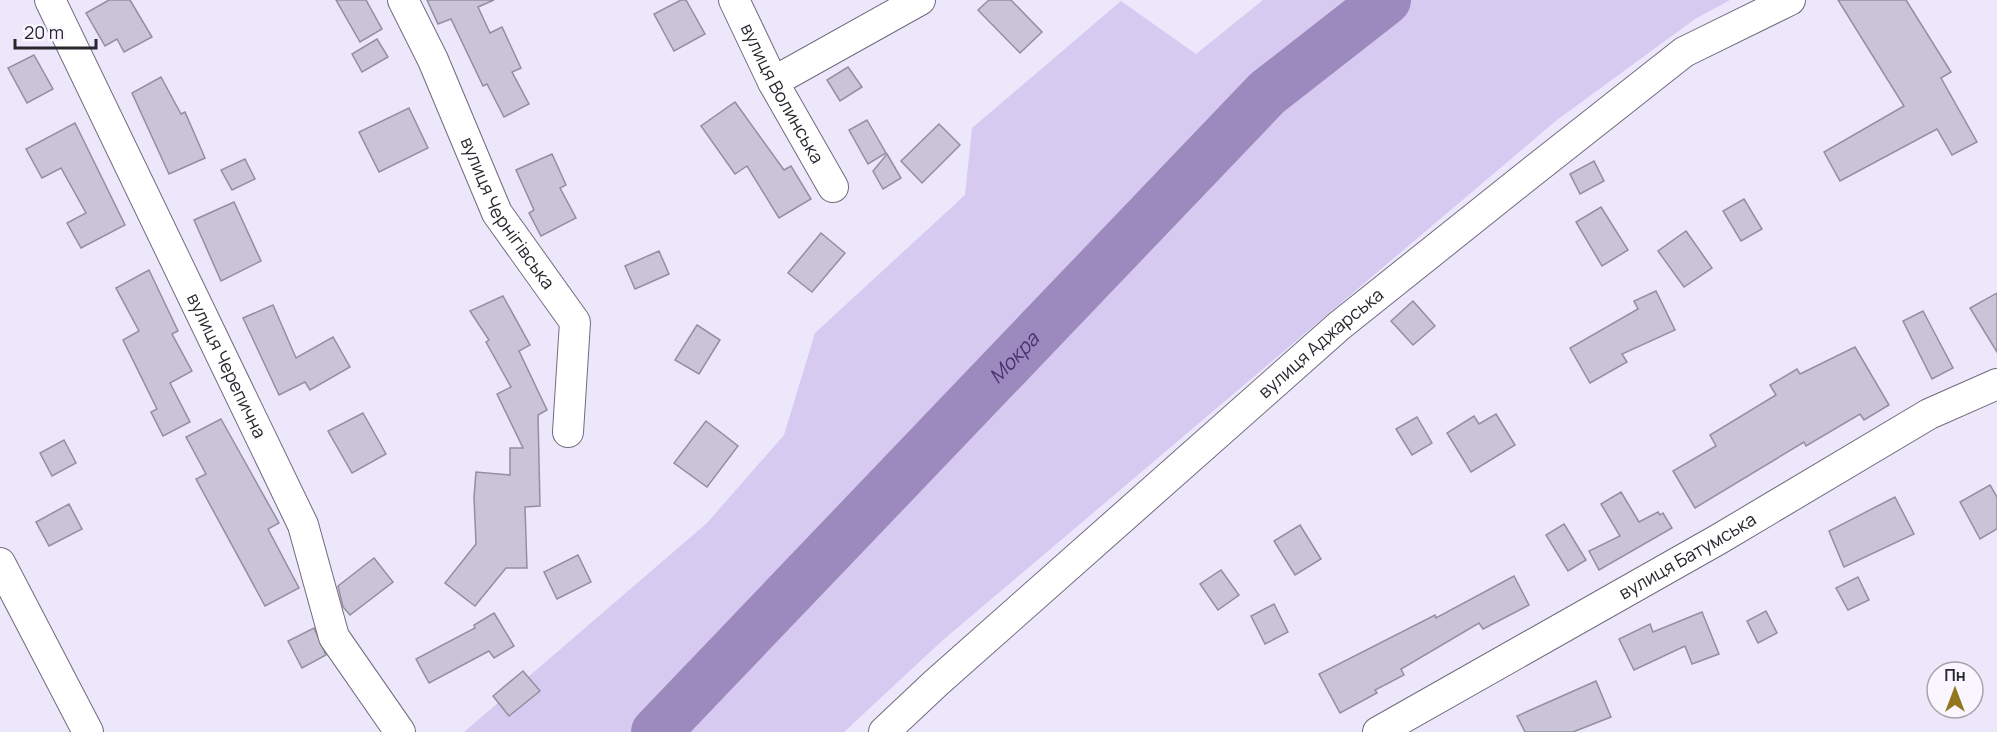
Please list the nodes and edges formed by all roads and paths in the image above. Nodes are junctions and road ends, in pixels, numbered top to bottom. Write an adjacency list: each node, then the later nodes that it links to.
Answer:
1 (50, 0): 12 (street, вулиця Черепична)
2 (403, 0): 9 (street, вулиця Чернігівська)
3 (734, 0): 6 (street, вулиця Волинська)
4 (920, 0): 6 (street)
5 (1790, 0): 13 (street, вулиця Аджарська)
6 (773, 82): 7 (street, вулиця Волинська)
7 (833, 187)
8 (1997, 384): 14 (street, вулиця Батумська)
9 (568, 432)
10 (0, 563): 11 (street)
11 (88, 732)
12 (400, 732)
13 (884, 732)
14 (1378, 732)

